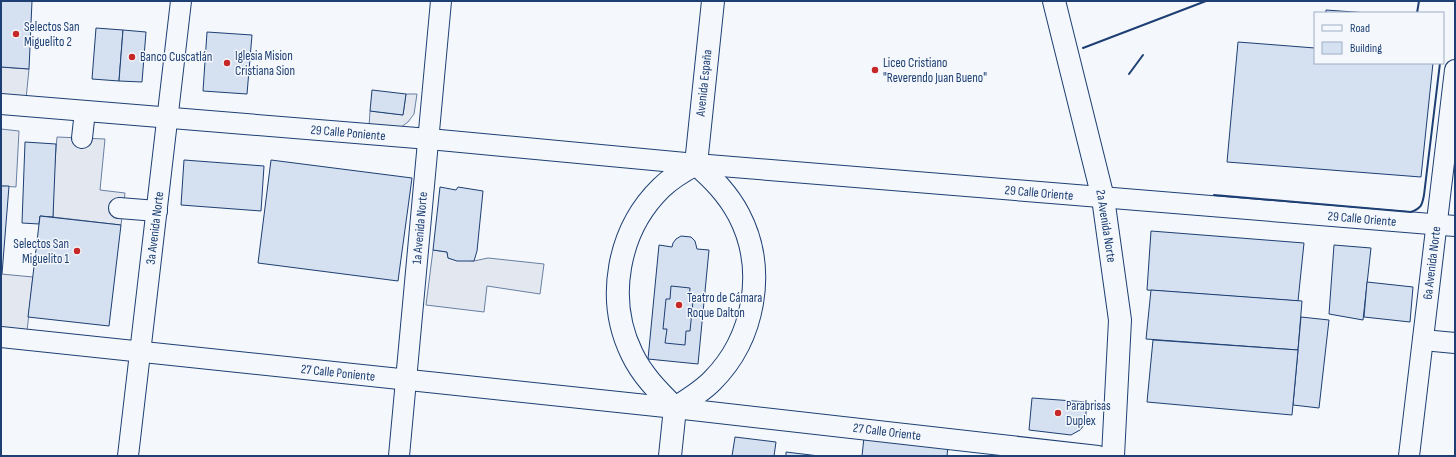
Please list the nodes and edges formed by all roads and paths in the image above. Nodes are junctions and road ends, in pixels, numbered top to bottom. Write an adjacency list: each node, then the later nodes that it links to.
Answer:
1 (181, 1): 8 (street, 3a Avenida Norte)
2 (441, 1): 10 (street, 1a Avenida Norte)
3 (713, 1): 11 (main road, Avenida España)
4 (1054, 1): 12 (main road, 2a Avenida Norte)
5 (1455, 70): 15 (street, 6a Avenida Norte)
6 (1, 104): 7 (street, 29 Calle Poniente)
7 (84, 111): 8 (street, 29 Calle Poniente); 9 (street)
8 (168, 118): 10 (street, 29 Calle Poniente); 14 (street, 3a Avenida Norte)
9 (82, 138)
10 (428, 139): 11 (street, 29 Calle Poniente); 20 (street, 1a Avenida Norte)
11 (696, 164): 12 (street, 29 Calle Oriente); 21 (main road); 21 (main road)
12 (1103, 198): 15 (street, 29 Calle Oriente); 26 (main road, 2a Avenida Norte)
13 (119, 208): 14 (street)
14 (157, 211): 19 (street, 3a Avenida Norte)
15 (1446, 226): 17 (street, 6a Avenida Norte)
16 (1, 337): 19 (street, 27 Calle Poniente)
17 (1423, 340): 18 (street); 27 (street, 6a Avenida Norte)
18 (1455, 343)
19 (140, 352): 20 (street, 27 Calle Poniente); 22 (street, 3a Avenida Norte)
20 (406, 380): 21 (street, 27 Calle Poniente); 23 (street, 1a Avenida Norte)
21 (675, 408): 24 (main road); 25 (street, 27 Calle Oriente)
22 (128, 456)
23 (399, 456)
24 (670, 456)
25 (1098, 456)
26 (1113, 456)
27 (1409, 456)

